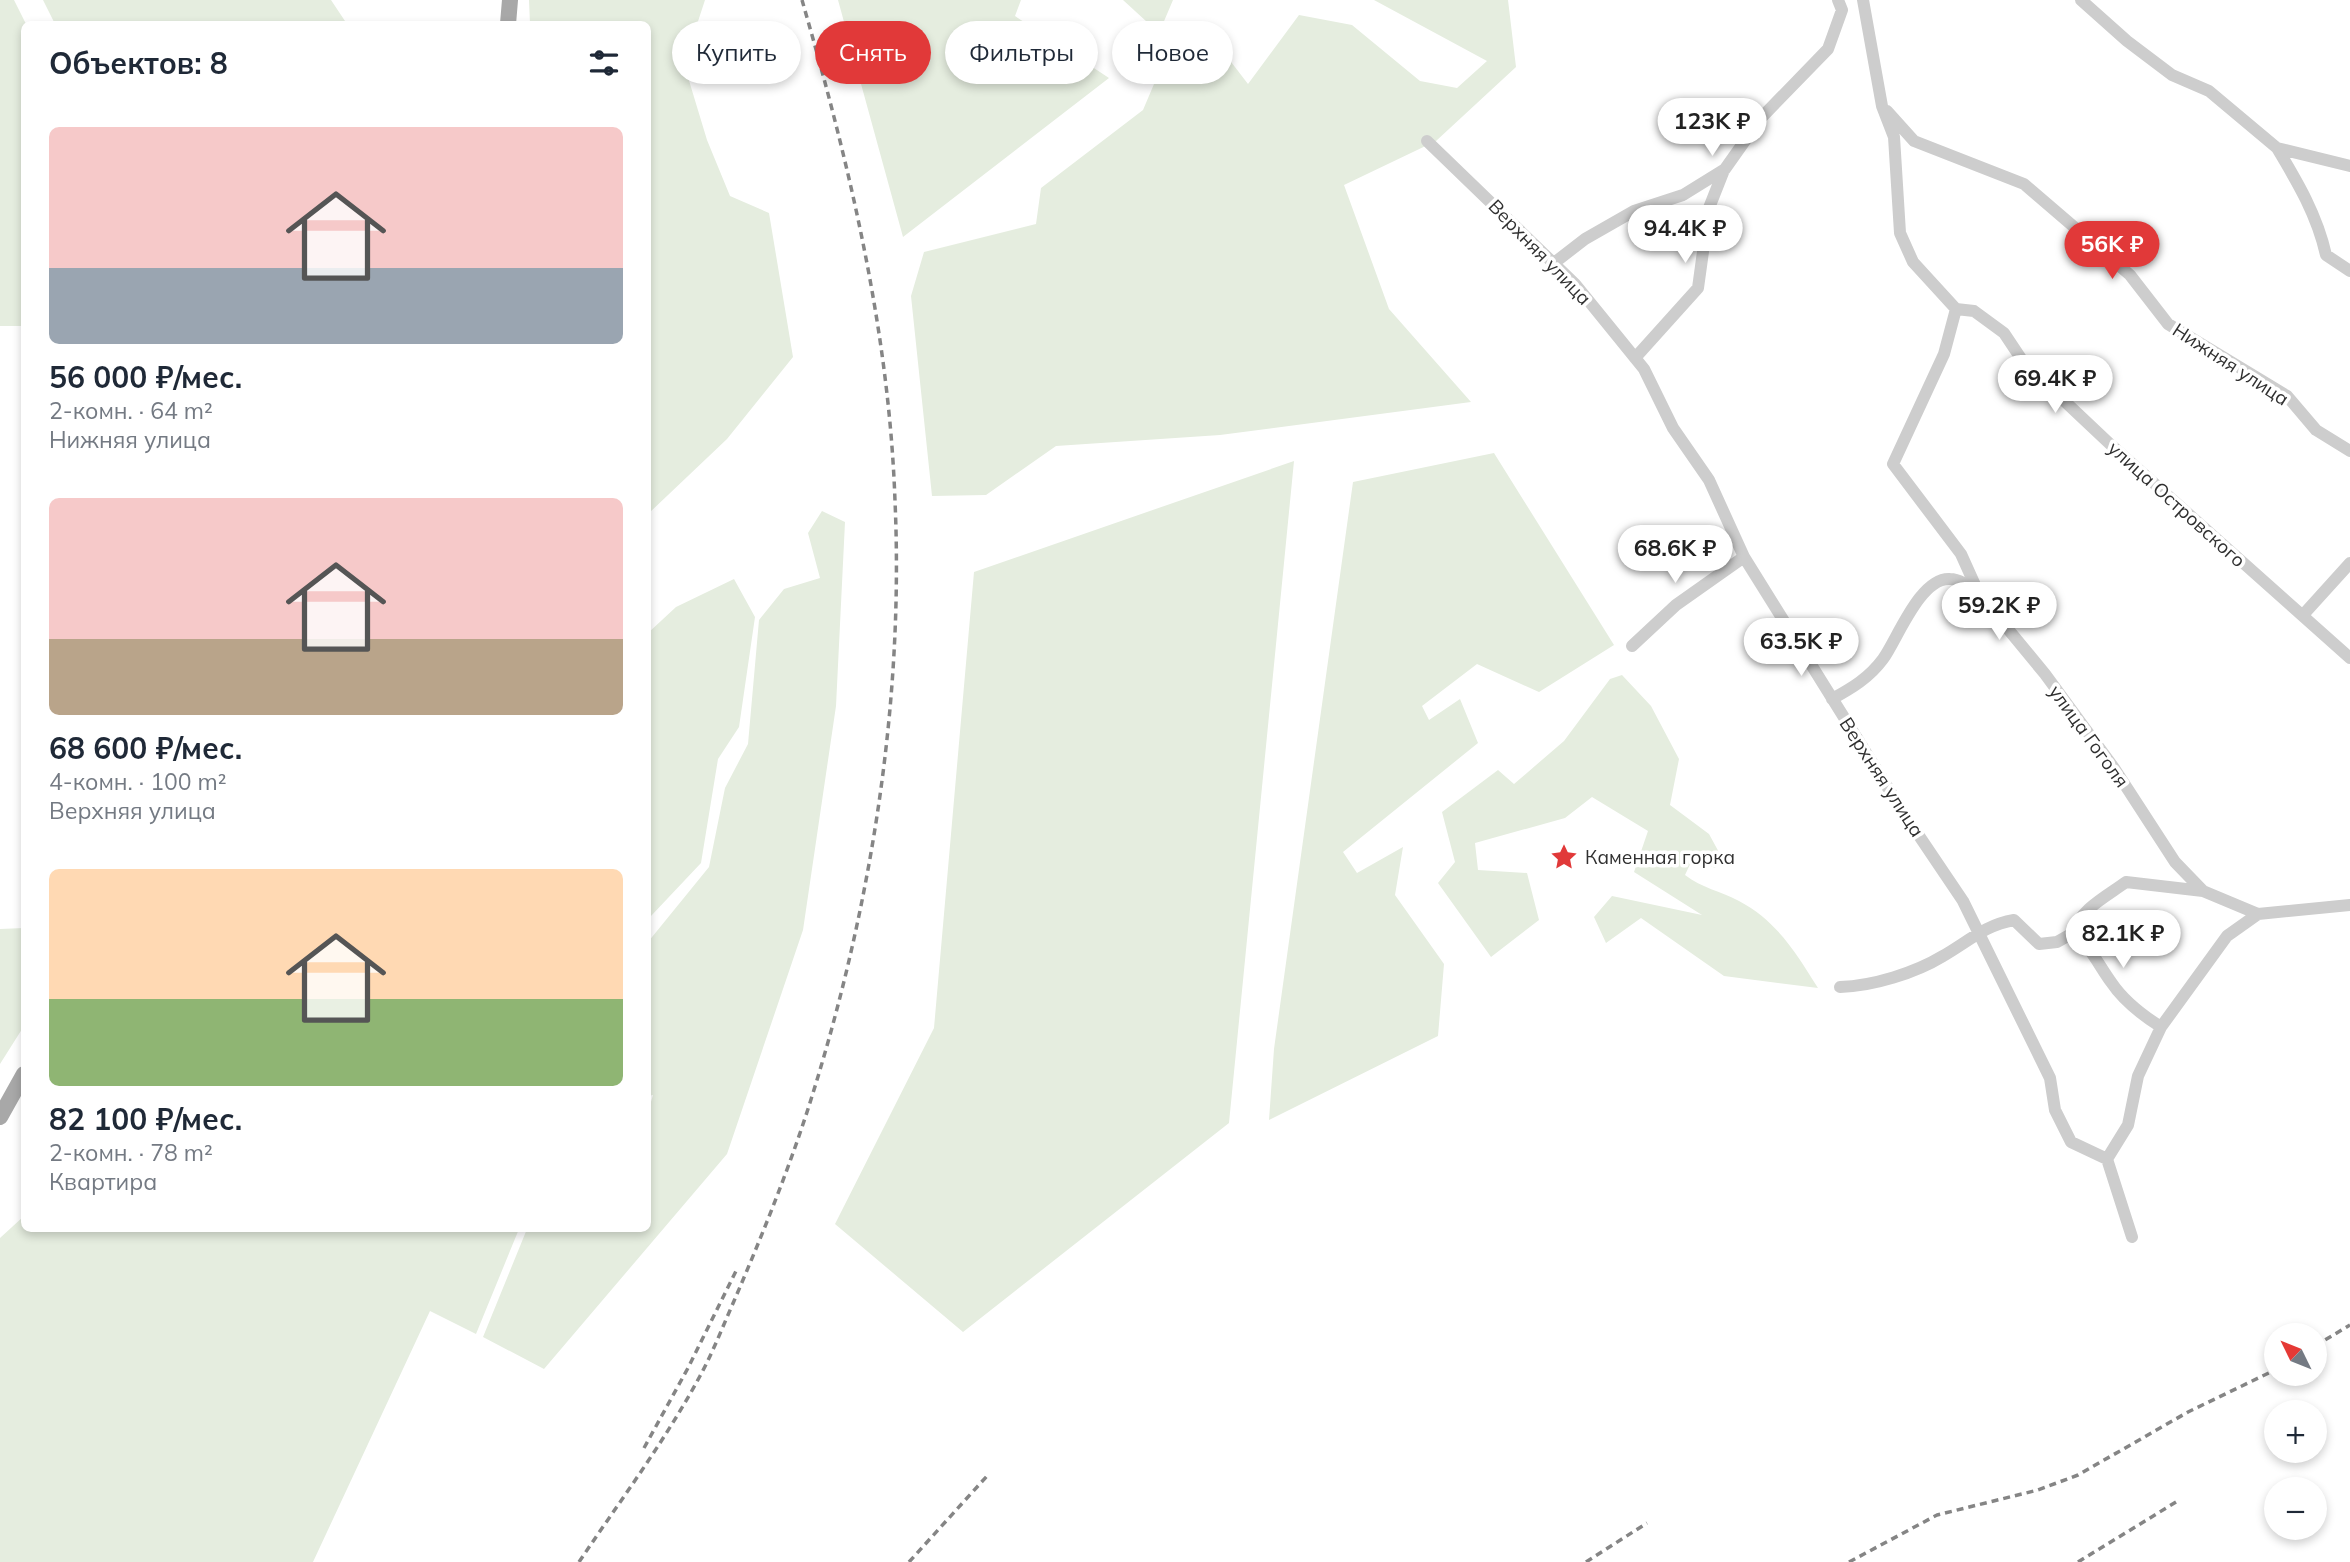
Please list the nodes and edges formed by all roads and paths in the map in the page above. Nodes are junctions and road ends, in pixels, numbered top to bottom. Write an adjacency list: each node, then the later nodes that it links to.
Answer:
1 (510, 0): 5 (main road)
2 (1839, 0): 10 (street)
3 (1863, 0): 6 (street, улица Островского)
4 (2081, 0): 8 (street)
5 (508, 21)
6 (1882, 106): 13 (street, улица Островского); 15 (street, Нижняя улица)
7 (1427, 141): 11 (street, Верхняя улица)
8 (2277, 148): 9 (street); 12 (street)
9 (2350, 166)
10 (1724, 169): 11 (street); 14 (street)
11 (1554, 263): 14 (street, Верхняя улица)
12 (2350, 271)
13 (1956, 309): 18 (street, улица Гоголя); 19 (street, улица Островского)
14 (1635, 358): 16 (street, Верхняя улица)
15 (2350, 451)
16 (1744, 557): 20 (street); 22 (street, Верхняя улица)
17 (2350, 563): 19 (street)
18 (1979, 594): 22 (street); 23 (street, улица Гоголя)
19 (2303, 615): 21 (street, улица Островского)
20 (1632, 646)
21 (2350, 657)
22 (1832, 699): 27 (street, Верхняя улица)
23 (2203, 891): 25 (street, улица Гоголя); 26 (street)
24 (2350, 905): 25 (street)
25 (2258, 914): 29 (street)
26 (2073, 933): 27 (street); 29 (street)
27 (1978, 934): 28 (street); 32 (street, Верхняя улица)
28 (1840, 986)
29 (2161, 1027): 32 (street)
30 (21, 1079): 31 (main road)
31 (0, 1117)
32 (2107, 1159): 33 (street)
33 (2132, 1237)

